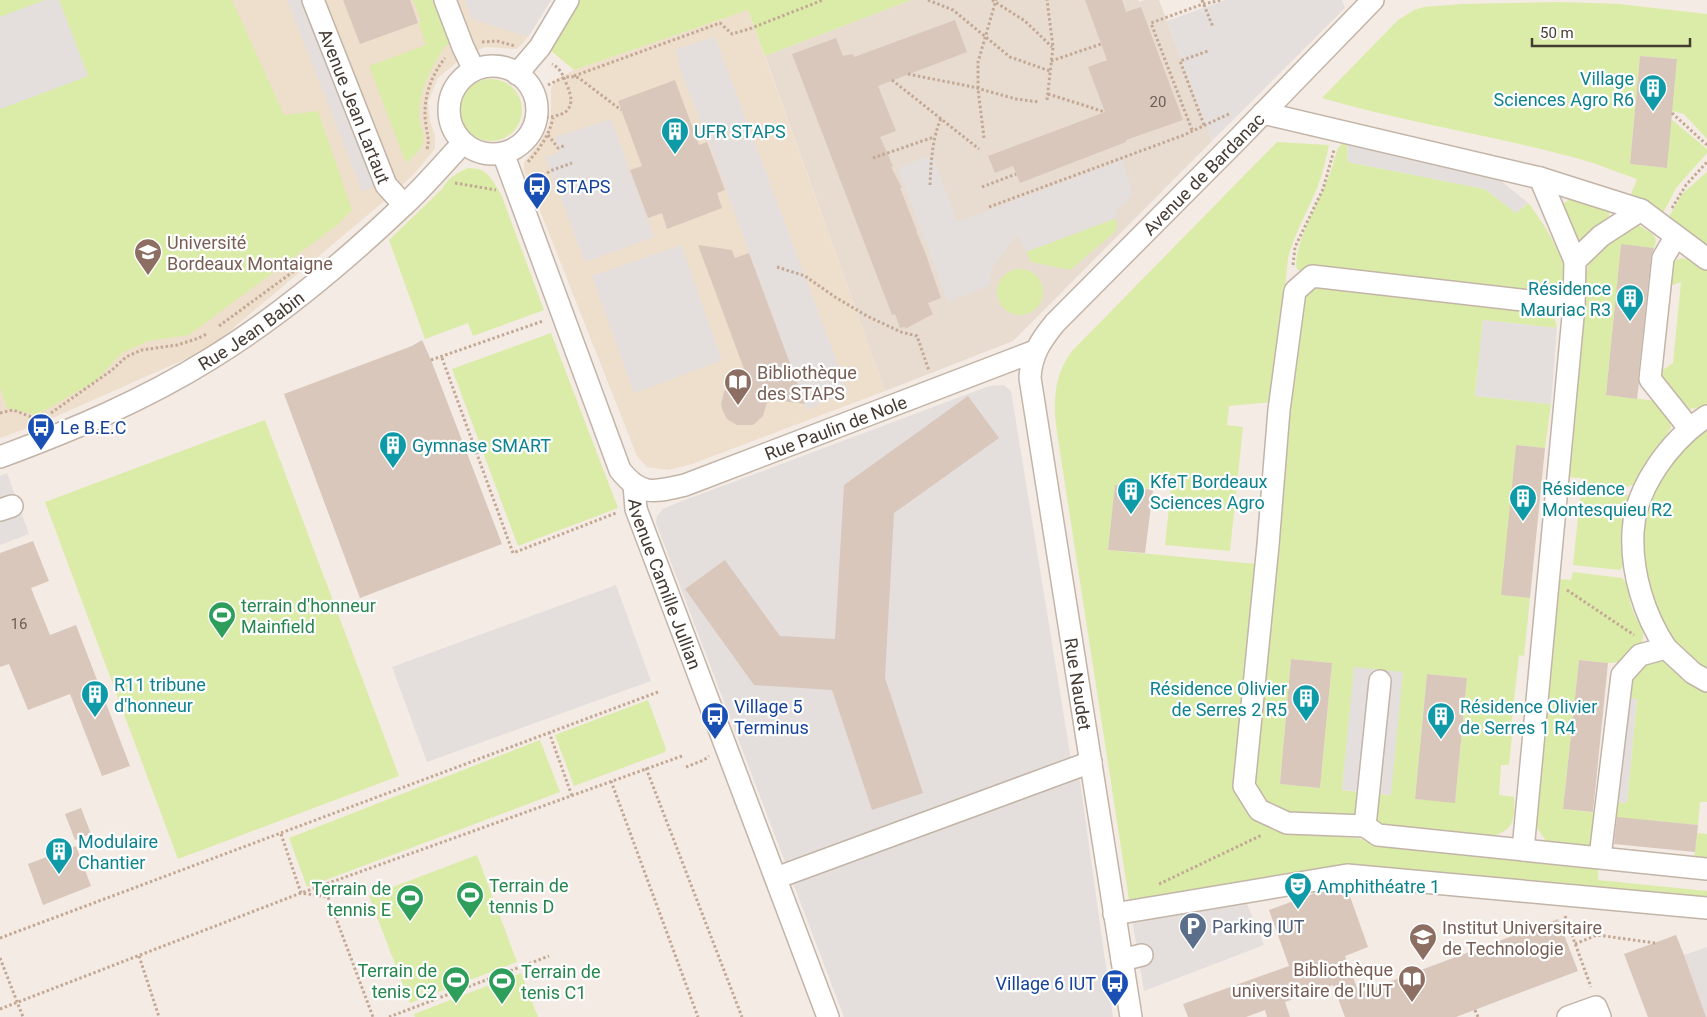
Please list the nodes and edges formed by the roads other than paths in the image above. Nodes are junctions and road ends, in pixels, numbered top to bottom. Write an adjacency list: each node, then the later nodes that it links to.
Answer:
1 (313, 0): 11 (street, Avenue Jean Lartaut)
2 (445, 0): 5 (street)
3 (568, 0): 6 (street)
4 (1373, 0): 7 (street, Avenue de Bardanac)
5 (474, 70): 6 (street); 8 (street)
6 (517, 74): 9 (street)
7 (1263, 113): 10 (street); 17 (street, Avenue de Bardanac)
8 (463, 143): 9 (street); 11 (street, Rue Jean Babin)
9 (503, 153): 21 (street, Avenue Camille Jullian)
10 (1540, 178): 12 (street); 15 (street)
11 (404, 206): 20 (street, Rue Jean Babin)
12 (1641, 210): 13 (street); 15 (street)
13 (1669, 231): 14 (street); 19 (street)
14 (1707, 259)
15 (1575, 261): 16 (street)
16 (1574, 306): 26 (street); 27 (street)
17 (1036, 351): 21 (street, Rue Paulin de Nole); 25 (street, Rue Naudet)
18 (1707, 416): 19 (street)
19 (1689, 428): 22 (street)
20 (1, 454)
21 (634, 485): 30 (street, Avenue Camille Jullian)
22 (1661, 650): 24 (street); 28 (street)
23 (1380, 681): 26 (street)
24 (1707, 681)
25 (1091, 762): 30 (street); 32 (street, Rue Naudet)
26 (1365, 826): 27 (street)
27 (1523, 850): 28 (street)
28 (1600, 858): 29 (street)
29 (1707, 869)
30 (776, 878): 36 (street, Avenue Camille Jullian)
31 (1707, 908): 32 (street)
32 (1114, 914): 34 (street, Rue Naudet)
33 (1142, 955): 34 (street)
34 (1122, 960): 37 (street, Rue Naudet)
35 (1598, 1012): 38 (street)
36 (828, 1017)
37 (1131, 1017)
38 (1568, 1017)

